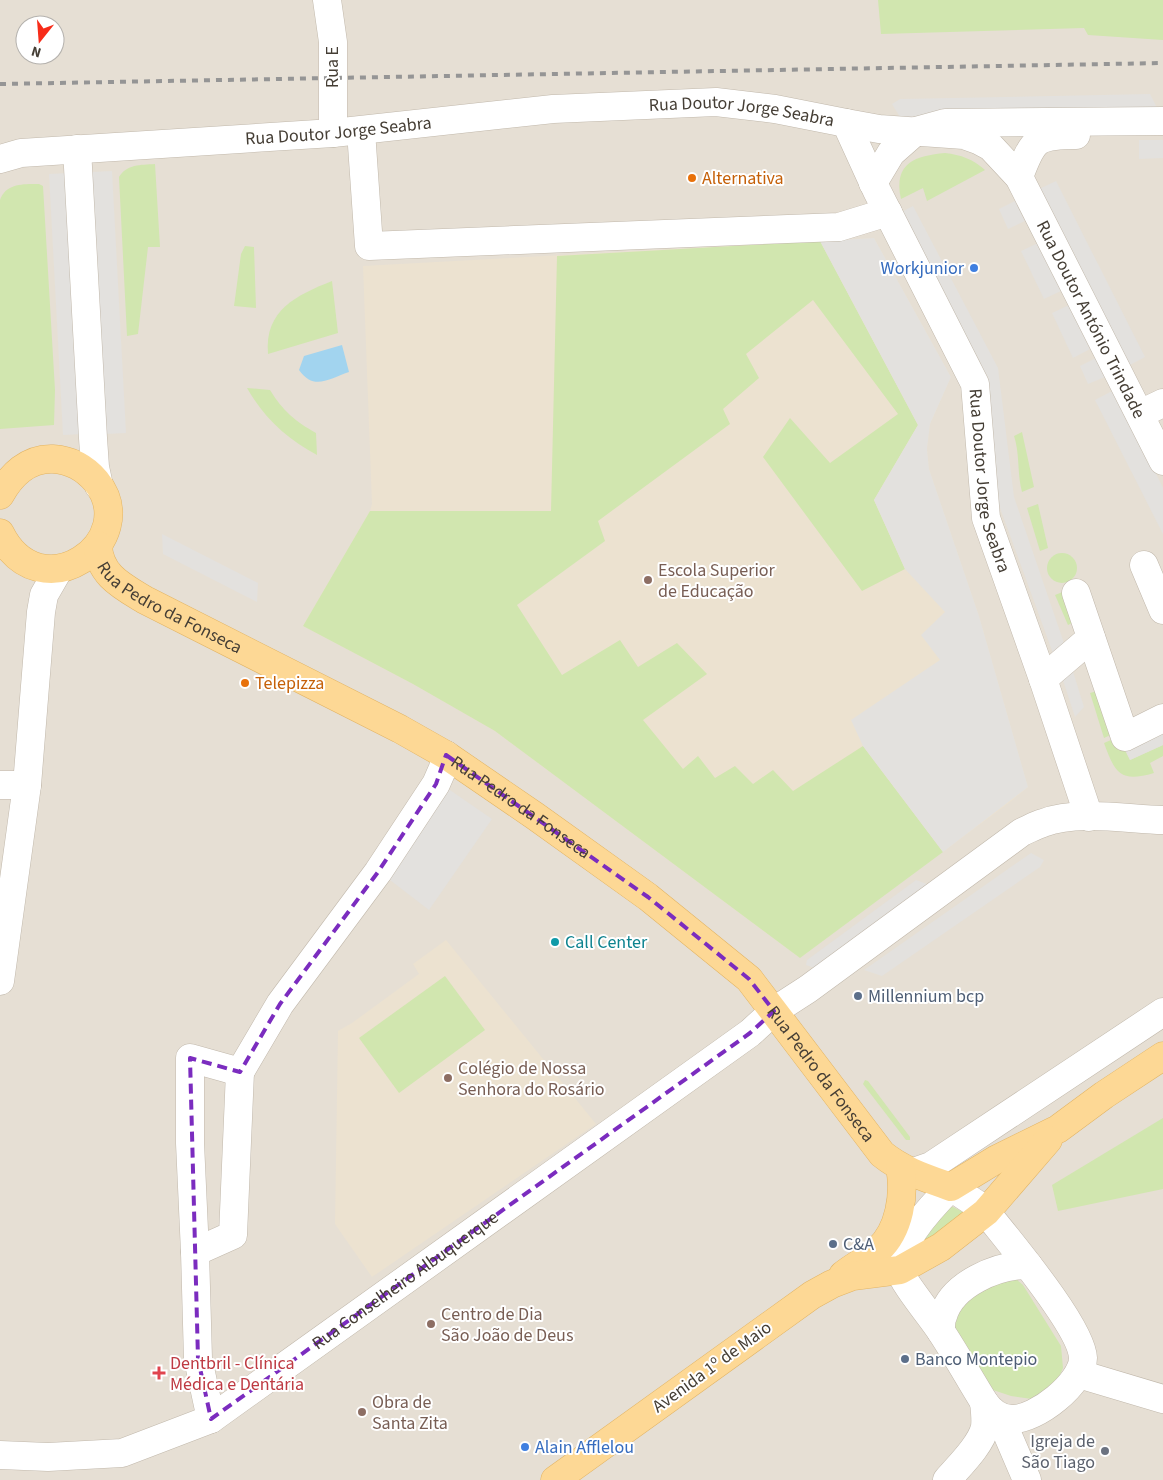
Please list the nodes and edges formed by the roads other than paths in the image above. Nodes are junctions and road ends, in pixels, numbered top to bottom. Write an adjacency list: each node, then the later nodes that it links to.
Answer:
1 (327, 0): 6 (street, Rua E)
2 (1156, 121): 5 (street); 9 (street)
3 (846, 123): 4 (street, Rua Doutor Jorge Seabra); 5 (street, Rua Doutor António Trindade); 10 (street, Rua Doutor Jorge Seabra)
4 (361, 131): 6 (street, Rua Doutor Jorge Seabra); 11 (street)
5 (916, 131): 9 (street, Rua Doutor António Trindade); 10 (street)
6 (333, 133): 7 (street, Rua Doutor Jorge Seabra)
7 (77, 149): 8 (street, Rua Doutor Jorge Seabra); 14 (street)
8 (0, 159)
9 (1019, 176): 12 (street, Rua Doutor António Trindade)
10 (873, 183): 11 (street, Rua Doutor Jorge Seabra)
11 (888, 212): 23 (street, Rua Doutor Jorge Seabra)
12 (1151, 409): 13 (street, Rua Doutor António Trindade)
13 (1163, 461)
14 (99, 486): 15 (main road); 17 (main road)
15 (3, 487)
16 (0, 533): 19 (main road)
17 (98, 545): 19 (main road); 25 (main road, Rua Pedro da Fonseca)
18 (1144, 565): 21 (street)
19 (60, 569): 27 (street)
20 (1076, 592): 22 (street)
21 (1163, 610)
22 (1091, 638): 23 (street); 24 (street)
23 (1043, 679): 28 (street, Rua Doutor Jorge Seabra)
24 (1163, 718)
25 (446, 755): 31 (main road, Rua Pedro da Fonseca); 34 (street)
26 (0, 785): 27 (street)
27 (27, 785): 30 (street)
28 (1089, 817): 29 (street, Rua Conselheiro Albuquerque); 31 (street, Rua Conselheiro Albuquerque)
29 (1163, 820)
30 (0, 981)
31 (774, 1011): 36 (main road, Rua Pedro da Fonseca); 47 (street, Rua Conselheiro Albuquerque)
32 (1163, 1012): 36 (street)
33 (1163, 1056): 35 (main road)
34 (240, 1072): 39 (street); 39 (street)
35 (1058, 1129): 37 (main road); 38 (main road)
36 (898, 1165): 37 (main road); 42 (main road)
37 (951, 1187): 38 (street); 41 (street)
38 (986, 1212): 40 (street); 41 (main road)
39 (195, 1252): 47 (street)
40 (1028, 1265): 43 (street); 44 (street)
41 (896, 1277): 42 (main road, Avenida 1º de Maio); 43 (street)
42 (832, 1284): 49 (main road, Avenida 1º de Maio)
43 (941, 1331): 46 (street)
44 (1079, 1374): 45 (street); 46 (street)
45 (1163, 1398)
46 (992, 1410): 50 (street); 51 (street)
47 (211, 1419): 48 (street, Rua Conselheiro Albuquerque)
48 (0, 1455)
49 (555, 1480)
50 (948, 1480)
51 (1027, 1480)

